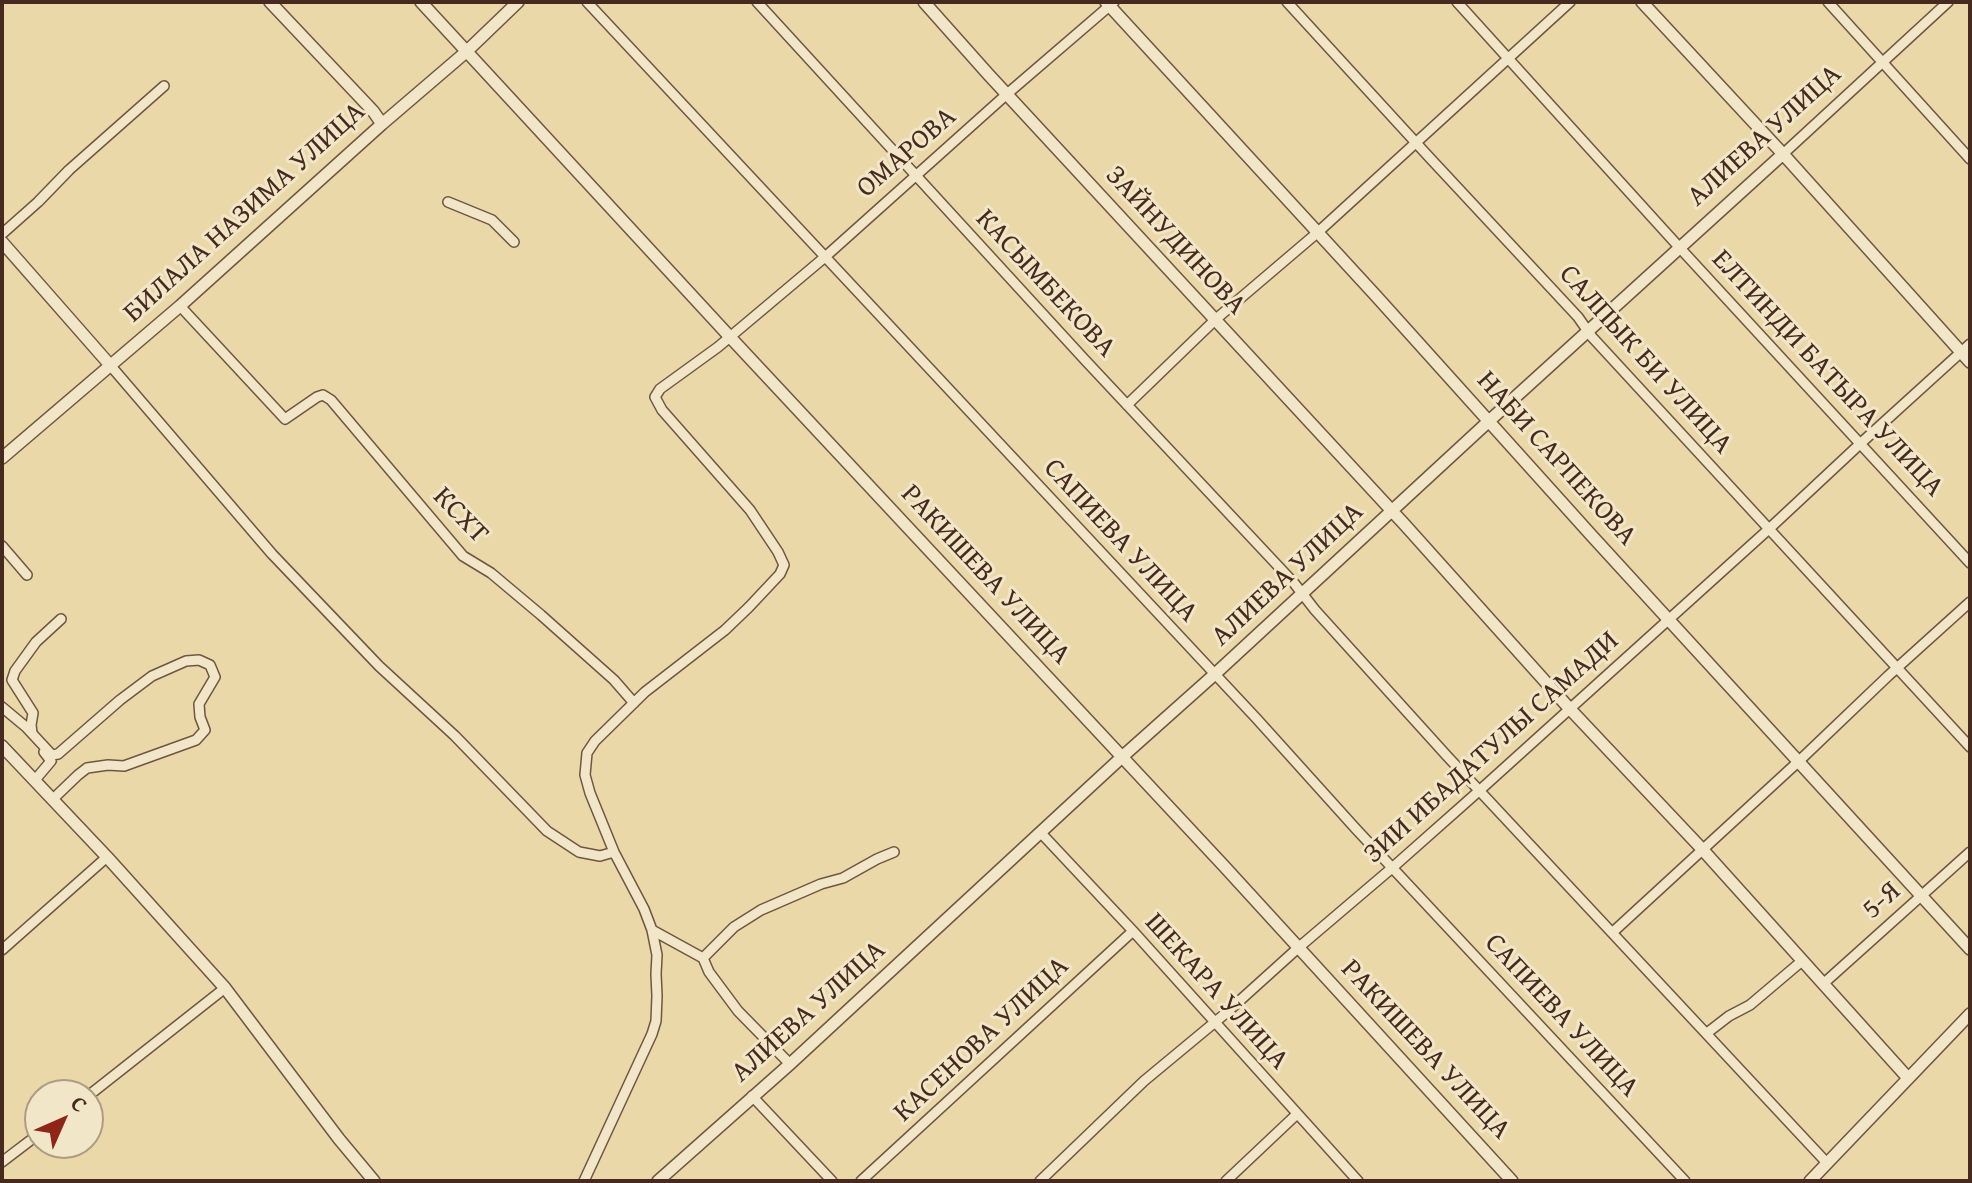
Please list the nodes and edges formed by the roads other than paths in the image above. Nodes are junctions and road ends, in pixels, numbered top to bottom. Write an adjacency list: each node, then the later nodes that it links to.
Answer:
1 (270, 2): 19 (street)
2 (421, 2): 14 (street, РАКИШЕВА УЛИЦА)
3 (518, 2): 14 (street, БИЛАЛА НАЗИМА УЛИЦА)
4 (587, 2): 30 (street, САПИЕВА УЛИЦА)
5 (757, 2): 23 (street, КАСЫМБЕКОВА)
6 (924, 2): 18 (street, ЗАЙНУДИНОВА)
7 (1287, 2): 20 (street, САЛПЫК БИ УЛИЦА)
8 (1457, 2): 15 (street, ЕЛТИНДИ БАТЫРА УЛИЦА)
9 (1570, 2): 15 (street)
10 (1642, 2): 21 (street)
11 (1828, 2): 16 (street)
12 (1948, 2): 16 (street, АЛИЕВА УЛИЦА)
13 (1110, 3): 18 (street, ОМАРОВА); 25 (street, НАБИ САРПЕКОВА)
14 (466, 52): 19 (street, БИЛАЛА НАЗИМА УЛИЦА); 34 (street, РАКИШЕВА УЛИЦА)
15 (1508, 57): 20 (street); 29 (street, ЕЛТИНДИ БАТЫРА УЛИЦА)
16 (1882, 64): 21 (street, АЛИЕВА УЛИЦА); 22 (street)
17 (164, 86): 26 (street)
18 (1007, 94): 23 (street, ОМАРОВА); 32 (street, ЗАЙНУДИНОВА)
19 (382, 124): 31 (street, БИЛАЛА НАЗИМА УЛИЦА)
20 (1415, 142): 25 (street); 33 (street, САЛПЫК БИ УЛИЦА)
21 (1783, 154): 29 (street, АЛИЕВА УЛИЦА); 35 (street)
22 (1970, 159)
23 (915, 176): 30 (street, ОМАРОВА); 38 (street, КАСЫМБЕКОВА)
24 (448, 202): 28 (street)
25 (1317, 233): 32 (street); 39 (street, НАБИ САРПЕКОВА)
26 (2, 234)
27 (2, 242): 37 (street)
28 (514, 242)
29 (1679, 247): 33 (street, АЛИЕВА УЛИЦА); 40 (street, ЕЛТИНДИ БАТЫРА УЛИЦА)
30 (825, 257): 34 (street, ОМАРОВА); 52 (street, САПИЕВА УЛИЦА)
31 (180, 306): 37 (street, БИЛАЛА НАЗИМА УЛИЦА); 55 (street, КСХТ)
32 (1216, 319): 38 (street); 42 (street, ЗАЙНУДИНОВА)
33 (1589, 331): 39 (street, АЛИЕВА УЛИЦА); 43 (street, САЛПЫК БИ УЛИЦА)
34 (730, 337): 55 (street, ОМАРОВА); 61 (street, РАКИШЕВА УЛИЦА)
35 (1966, 348): 36 (street); 40 (street, ЗИИ ИБАДАТУЛЫ САМАДИ)
36 (1970, 362)
37 (110, 365): 41 (street, БИЛАЛА НАЗИМА УЛИЦА); 68 (street)
38 (1127, 405): 47 (street, КАСЫМБЕКОВА)
39 (1489, 421): 42 (street, АЛИЕВА УЛИЦА); 50 (street, НАБИ САРПЕКОВА)
40 (1861, 443): 43 (street, ЗИИ ИБАДАТУЛЫ САМАДИ); 45 (street, ЕЛТИНДИ БАТЫРА УЛИЦА)
41 (2, 458)
42 (1392, 511): 47 (street, АЛИЕВА УЛИЦА); 57 (street, ЗАЙНУДИНОВА)
43 (1770, 528): 50 (street, ЗИИ ИБАДАТУЛЫ САМАДИ); 51 (street, САЛПЫК БИ УЛИЦА)
44 (2, 546): 46 (street)
45 (1970, 563)
46 (27, 575)
47 (1302, 594): 52 (street, АЛИЕВА УЛИЦА); 64 (street, КАСЫМБЕКОВА)
48 (1970, 602): 51 (street)
49 (61, 619): 54 (street)
50 (1669, 619): 57 (street, ЗИИ ИБАДАТУЛЫ САМАДИ); 62 (street, НАБИ САРПЕКОВА)
51 (1897, 667): 60 (street, САЛПЫК БИ УЛИЦА); 62 (street)
52 (1215, 674): 61 (street, АЛИЕВА УЛИЦА); 72 (street, САПИЕВА УЛИЦА)
53 (2, 685): 54 (street)
54 (16, 689): 58 (street)
55 (634, 703): 68 (street)
56 (2, 707): 58 (street)
57 (1569, 708): 64 (street, ЗИИ ИБАДАТУЛЫ САМАДИ); 67 (street, ЗАЙНУДИНОВА)
58 (33, 735): 63 (street); 65 (street)
59 (2, 746): 63 (street)
60 (1970, 747)
61 (1122, 757): 66 (street, АЛИЕВА УЛИЦА); 77 (street, РАКИШЕВА УЛИЦА)
62 (1799, 761): 67 (street); 73 (street, НАБИ САРПЕКОВА)
63 (35, 780): 65 (street)
64 (1480, 790): 72 (street, ЗИИ ИБАДАТУЛЫ САМАДИ); 76 (street, КАСЫМБЕКОВА)
65 (53, 799): 71 (street)
66 (1041, 833): 75 (street, ШЕКАРА УЛИЦА); 87 (street, АЛИЕВА УЛИЦА)
67 (1702, 849): 76 (street); 81 (street, ЗАЙНУДИНОВА)
68 (614, 852): 74 (street)
69 (894, 852): 80 (street)
70 (1970, 852): 73 (street, 5-Я)
71 (107, 857): 79 (street); 83 (street)
72 (1392, 868): 77 (street, ЗИИ ИБАДАТУЛЫ САМАДИ); 104 (street, САПИЕВА УЛИЦА)
73 (1921, 895): 78 (street, НАБИ САРПЕКОВА); 82 (street, 5-Я)
74 (652, 930): 80 (street); 96 (street)
75 (1133, 931): 85 (street, ШЕКАРА УЛИЦА); 99 (street, КАСЕНОВА УЛИЦА)
76 (1613, 932): 86 (street, КАСЫМБЕКОВА)
77 (1298, 948): 85 (street, ЗИИ ИБАДАТУЛЫ САМАДИ); 103 (street, РАКИШЕВА УЛИЦА)
78 (1970, 949)
79 (2, 950)
80 (703, 958): 87 (street)
81 (1802, 961): 82 (street, ЗАЙНУДИНОВА); 86 (street)
82 (1823, 984): 88 (street, ЗАЙНУДИНОВА)
83 (225, 988): 89 (street); 95 (street)
84 (1970, 1014): 88 (street)
85 (1214, 1023): 91 (street, ШЕКАРА УЛИЦА); 100 (street, ЗИИ ИБАДАТУЛЫ САМАДИ)
86 (1707, 1033): 94 (street, КАСЫМБЕКОВА)
87 (790, 1064): 90 (street, АЛИЕВА УЛИЦА)
88 (1908, 1078): 94 (street)
89 (104, 1083)
90 (752, 1096): 97 (street, АЛИЕВА УЛИЦА); 98 (street)
91 (1297, 1114): 101 (street); 102 (street, ШЕКАРА УЛИЦА)
92 (24, 1145): 93 (street)
93 (2, 1162)
94 (1827, 1163): 105 (street)
95 (374, 1181)
96 (584, 1181)
97 (658, 1181)
98 (832, 1181)
99 (861, 1181)
100 (1040, 1181)
101 (1226, 1181)
102 (1358, 1181)
103 (1512, 1181)
104 (1685, 1181)
105 (1810, 1181)

